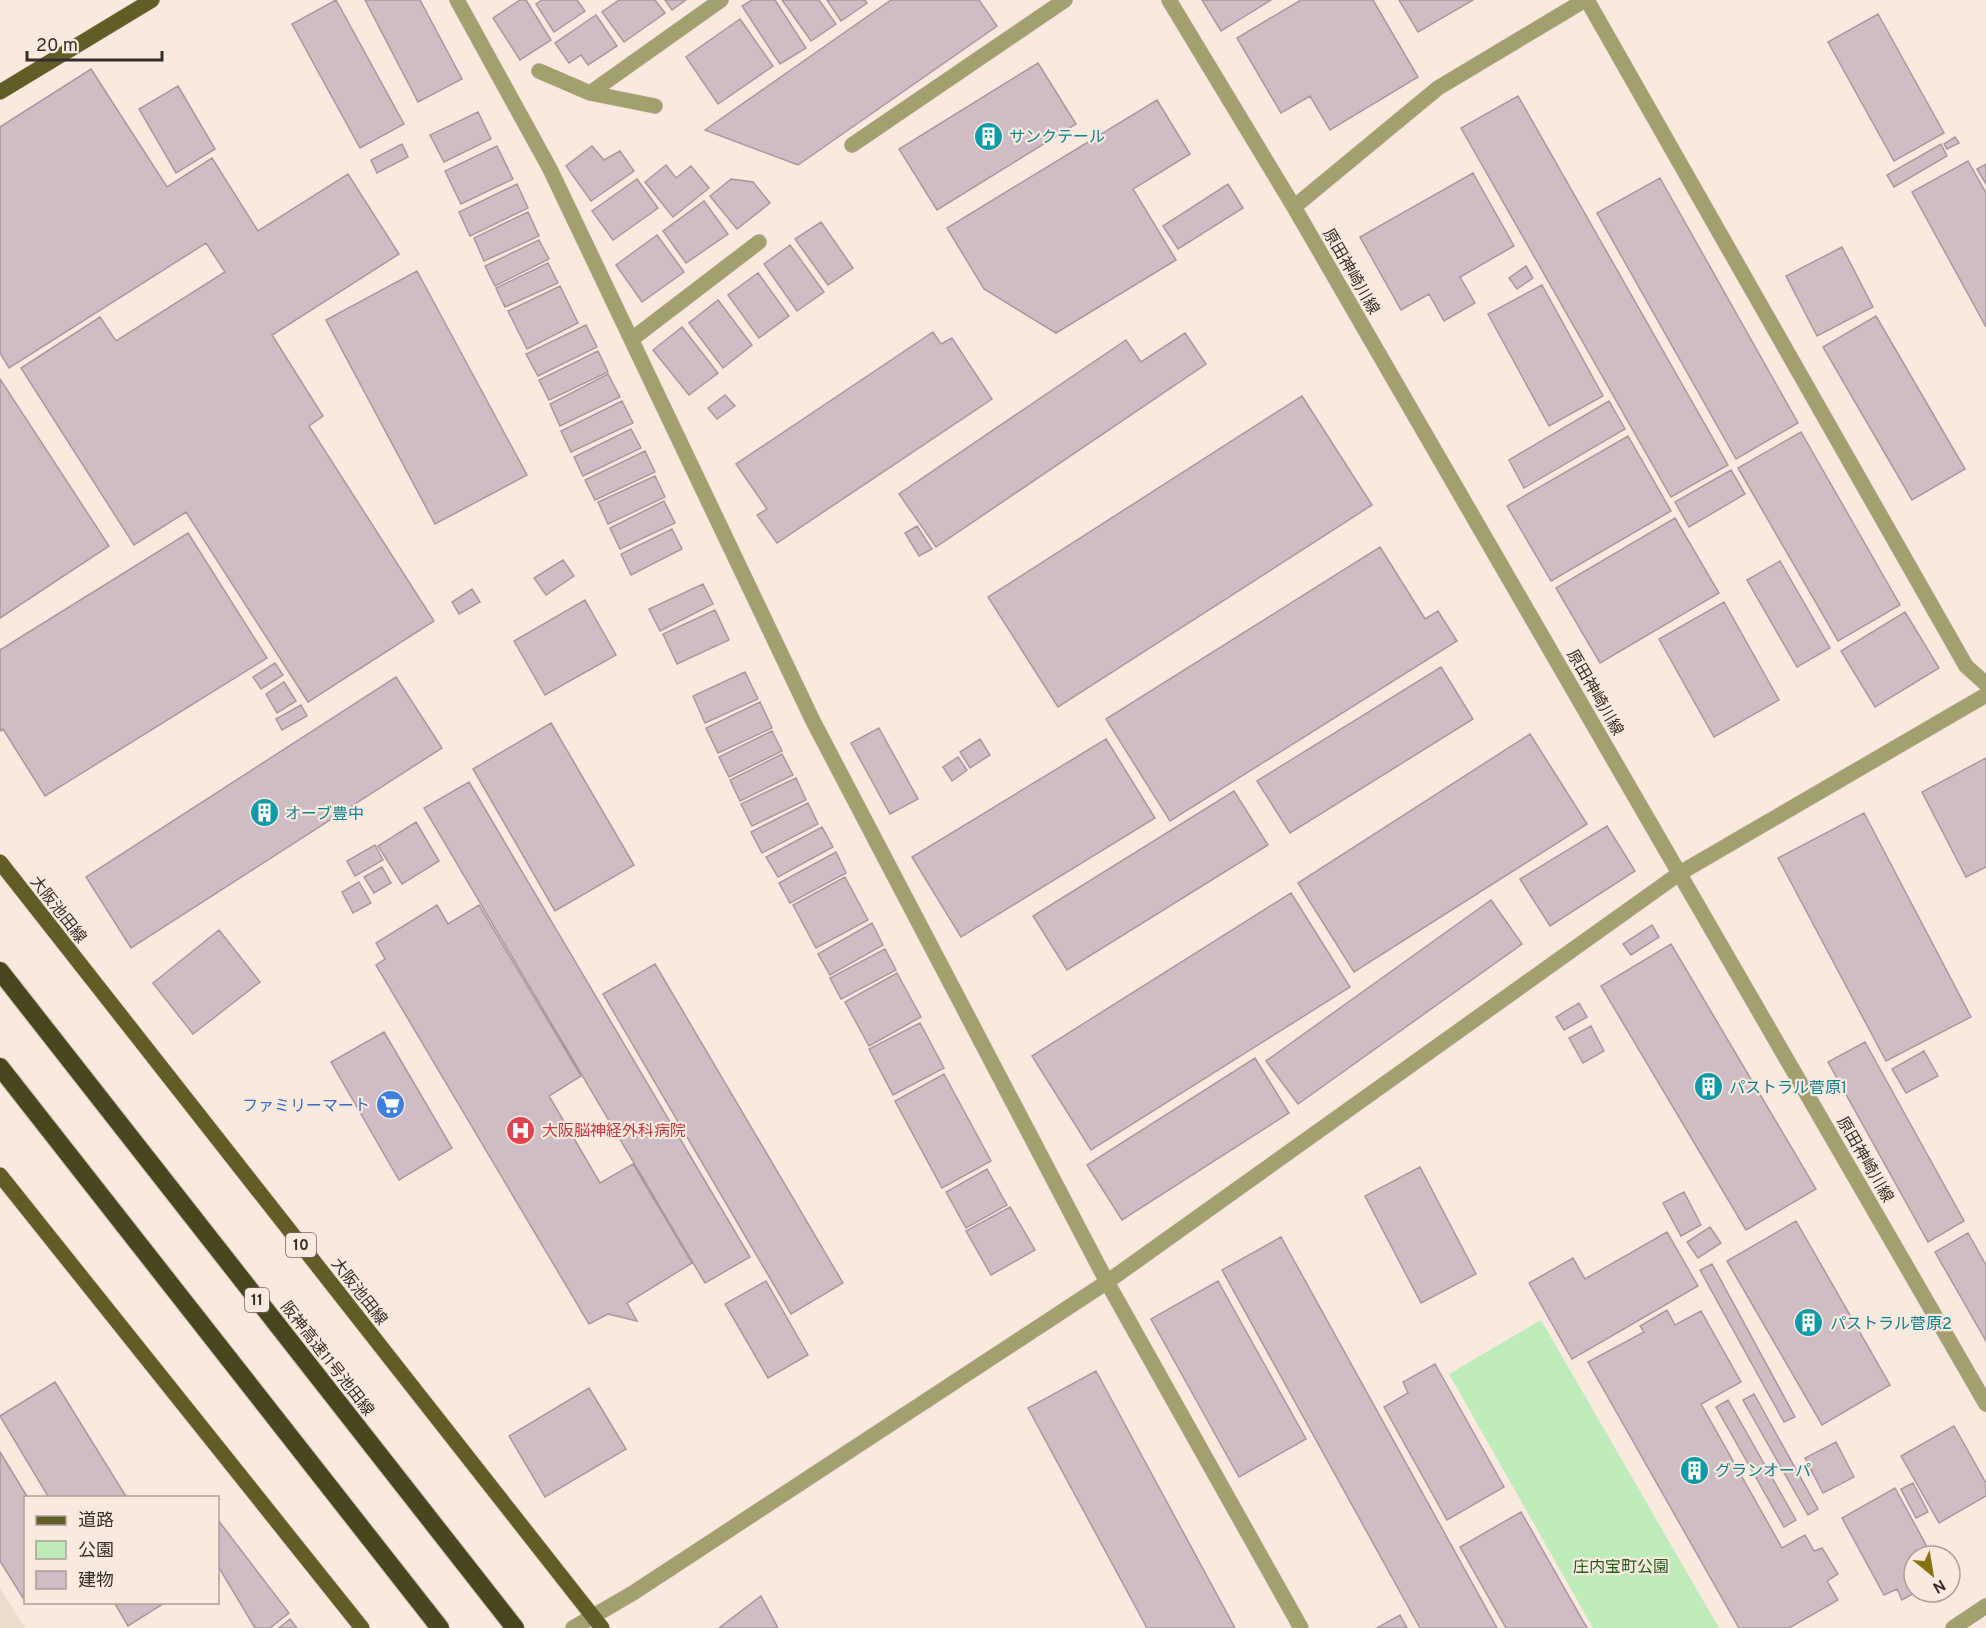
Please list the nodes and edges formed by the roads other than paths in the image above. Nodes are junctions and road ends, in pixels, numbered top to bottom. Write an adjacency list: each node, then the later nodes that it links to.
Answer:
1 (152, 0): 8 (main road)
2 (721, 0): 9 (street)
3 (1065, 0): 11 (street)
4 (1169, 0): 12 (street, 原田神崎川線)
5 (1586, 0): 12 (street); 15 (street)
6 (460, 1): 14 (street)
7 (538, 71): 9 (street)
8 (0, 92)
9 (590, 93): 10 (street)
10 (655, 106)
11 (852, 145)
12 (1294, 207): 18 (street, 原田神崎川線)
13 (759, 242): 14 (street)
14 (632, 339): 22 (street)
15 (1986, 684)
16 (1986, 695): 18 (street)
17 (0, 862): 25 (main road, 大阪池田線 / 10)
18 (1680, 873): 22 (street); 23 (street, 原田神崎川線)
19 (0, 971): 28 (highway, 阪神高速11号池田線 / 11)
20 (0, 1067): 27 (highway)
21 (0, 1175): 26 (main road)
22 (1107, 1282): 25 (street); 30 (street)
23 (1986, 1404)
24 (1986, 1606): 31 (street)
25 (598, 1623): 29 (street)
26 (362, 1628)
27 (440, 1628)
28 (515, 1628)
29 (573, 1628)
30 (1301, 1628)
31 (1953, 1628)

